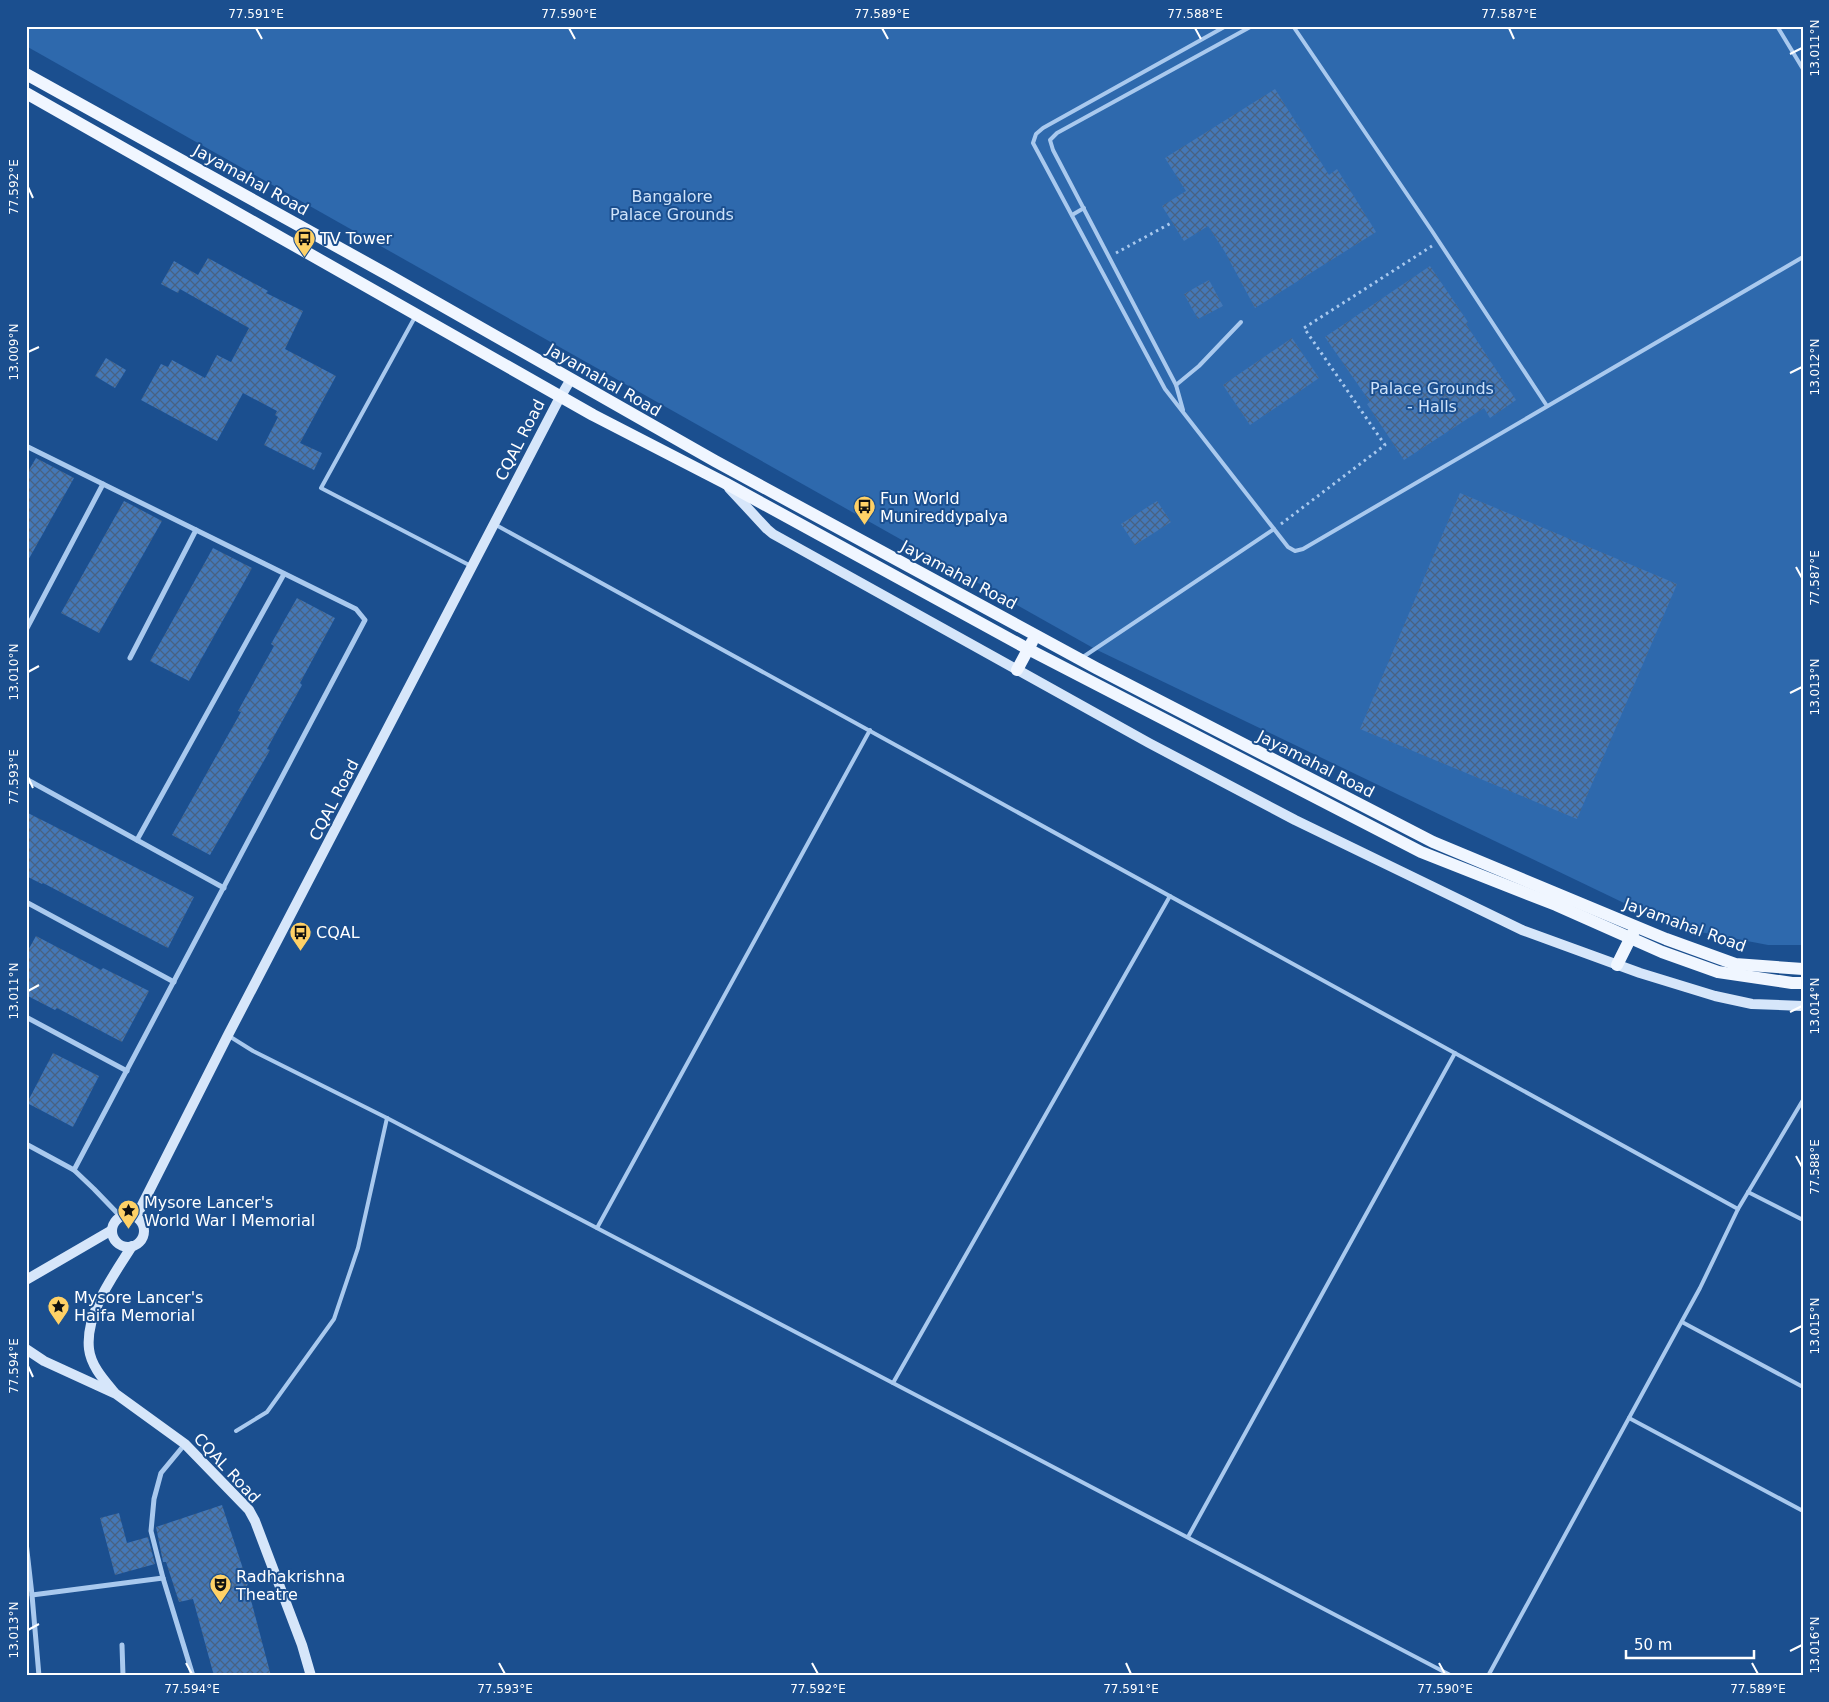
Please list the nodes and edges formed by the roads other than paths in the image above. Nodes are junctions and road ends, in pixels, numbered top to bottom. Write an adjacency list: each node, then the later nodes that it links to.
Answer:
1 (1226, 26): 9 (lane)
2 (1252, 26): 8 (lane)
3 (1293, 26): 18 (lane)
4 (1777, 26): 5 (lane)
5 (1803, 69)
6 (26, 74): 15 (main road, Jayamahal Road)
7 (26, 93): 13 (main road, Jayamahal Road)
8 (1084, 208): 9 (lane); 11 (lane)
9 (1072, 215): 12 (lane)
10 (1803, 257): 18 (lane)
11 (1134, 304): 12 (lane); 16 (lane)
12 (1123, 310): 19 (lane)
13 (416, 314): 17 (main road, Jayamahal Road); 26 (lane)
14 (1241, 322): 16 (lane)
15 (571, 379): 17 (main road, CQAL Road); 29 (main road, Jayamahal Road)
16 (1176, 385): 19 (lane)
17 (560, 397): 21 (main road, Jayamahal Road); 23 (main road, CQAL Road)
18 (1547, 406): 24 (lane)
19 (1184, 413): 24 (lane)
20 (26, 446): 22 (street)
21 (725, 483): 30 (main road, Jayamahal Road); 34 (main road)
22 (103, 484): 25 (street); 28 (street)
23 (494, 524): 26 (main road, CQAL Road); 36 (lane)
24 (1274, 529): 32 (lane)
25 (196, 530): 27 (street); 31 (street)
26 (472, 567): 49 (main road, CQAL Road)
27 (284, 574): 38 (street); 39 (street)
28 (26, 630)
29 (1036, 635): 30 (main road); 32 (main road, Jayamahal Road)
30 (1028, 649): 34 (main road); 35 (main road, Jayamahal Road)
31 (130, 658)
32 (1080, 659): 33 (main road, Jayamahal Road)
33 (1096, 668): 35 (main road); 42 (main road, Jayamahal Road)
34 (1017, 670): 43 (main road)
35 (1089, 681): 42 (main road, Jayamahal Road)
36 (870, 730): 40 (lane); 61 (lane)
37 (26, 779): 38 (street)
38 (137, 840): 39 (street)
39 (224, 888): 45 (street)
40 (1170, 896): 50 (lane); 67 (lane)
41 (26, 902): 45 (street)
42 (1633, 933): 43 (main road); 44 (main road, Jayamahal Road); 46 (main road, Jayamahal Road)
43 (1617, 965): 47 (main road)
44 (1803, 969)
45 (174, 982): 51 (street)
46 (1803, 982)
47 (1803, 1006)
48 (26, 1017): 51 (street)
49 (228, 1035): 53 (lane); 59 (main road, CQAL Road)
50 (1455, 1053): 57 (lane); 74 (lane)
51 (127, 1070): 55 (street)
52 (1803, 1100): 56 (lane)
53 (387, 1118): 61 (lane); 71 (lane)
54 (26, 1144): 55 (street)
55 (74, 1170): 58 (street)
56 (1748, 1192): 57 (lane); 60 (lane)
57 (1738, 1208): 65 (lane)
58 (120, 1217): 59 (main road); 62 (main road)
59 (136, 1217): 63 (main road, CQAL Road)
60 (1803, 1220)
61 (597, 1228): 67 (lane)
62 (112, 1230): 63 (main road); 64 (main road)
63 (132, 1246): 69 (main road, CQAL Road)
64 (26, 1280)
65 (1682, 1322): 68 (lane); 70 (lane)
66 (26, 1349): 69 (main road, CQAL Road)
67 (894, 1383): 74 (lane)
68 (1803, 1387)
69 (116, 1394): 72 (main road, CQAL Road)
70 (1629, 1418): 73 (lane); 84 (lane)
71 (236, 1431)
72 (185, 1444): 76 (street); 82 (main road, CQAL Road)
73 (1803, 1511)
74 (1188, 1538): 83 (lane)
75 (26, 1542): 77 (street)
76 (163, 1578): 77 (street); 81 (street)
77 (32, 1595): 79 (street)
78 (122, 1645): 80 (street)
79 (39, 1676)
80 (123, 1676)
81 (193, 1676)
82 (311, 1676)
83 (1452, 1676)
84 (1488, 1676)

